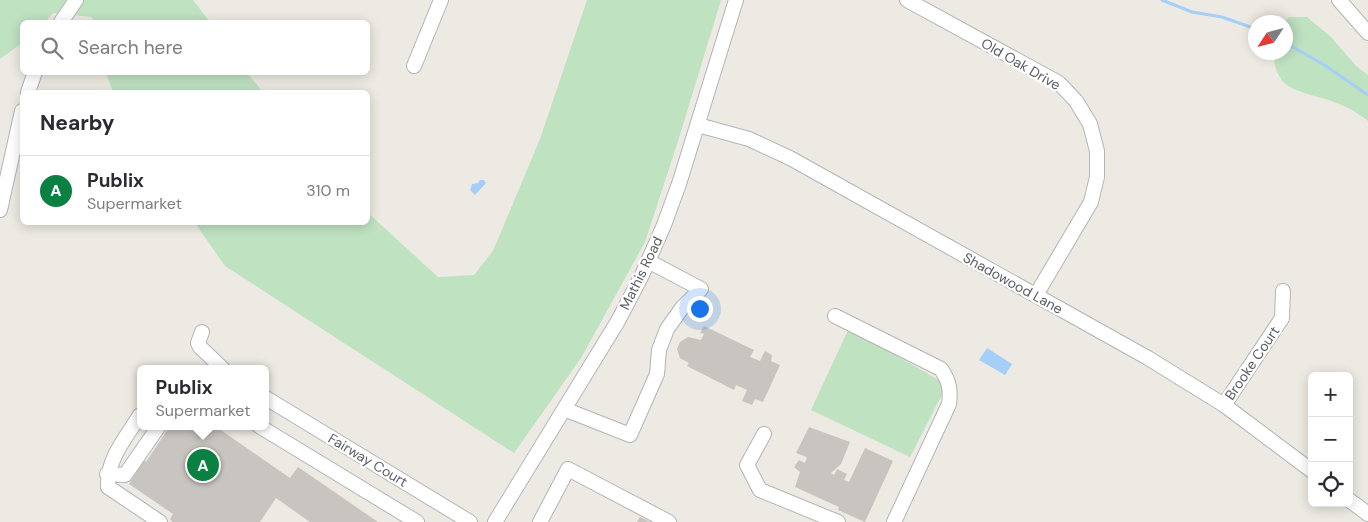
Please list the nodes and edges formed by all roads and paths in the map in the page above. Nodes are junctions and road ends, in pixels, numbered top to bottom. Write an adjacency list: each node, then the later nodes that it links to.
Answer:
1 (76, 0): 6 (street)
2 (441, 0): 8 (street)
3 (736, 0): 12 (street, Mathis Road)
4 (907, 0): 16 (street, Old Oak Drive)
5 (1339, 0): 7 (street)
6 (62, 20)
7 (1368, 33)
8 (414, 66)
9 (34, 75): 10 (street)
10 (29, 90)
11 (20, 120): 13 (street)
12 (698, 125): 14 (street, Mathis Road); 16 (street, Shadowood Lane)
13 (0, 210)
14 (648, 261): 22 (street, Mathis Road); 22 (street)
15 (1283, 291): 21 (street, Brooke Court)
16 (1036, 295): 21 (street, Shadowood Lane)
17 (835, 316): 38 (street)
18 (202, 332): 19 (street)
19 (219, 365)
20 (269, 400): 33 (street, Fairway Court)
21 (1224, 405): 27 (street, Shadowood Lane)
22 (564, 409): 34 (street, Mathis Road)
23 (137, 419): 28 (street)
24 (156, 430): 28 (street)
25 (266, 430): 32 (street)
26 (764, 434): 37 (street)
27 (1308, 468)
28 (107, 474): 31 (street)
29 (1353, 503): 30 (street)
30 (1368, 514)
31 (160, 522)
32 (417, 522)
33 (470, 522)
34 (495, 522)
35 (540, 522): 36 (street)
36 (669, 522)
37 (838, 522)
38 (894, 522)

